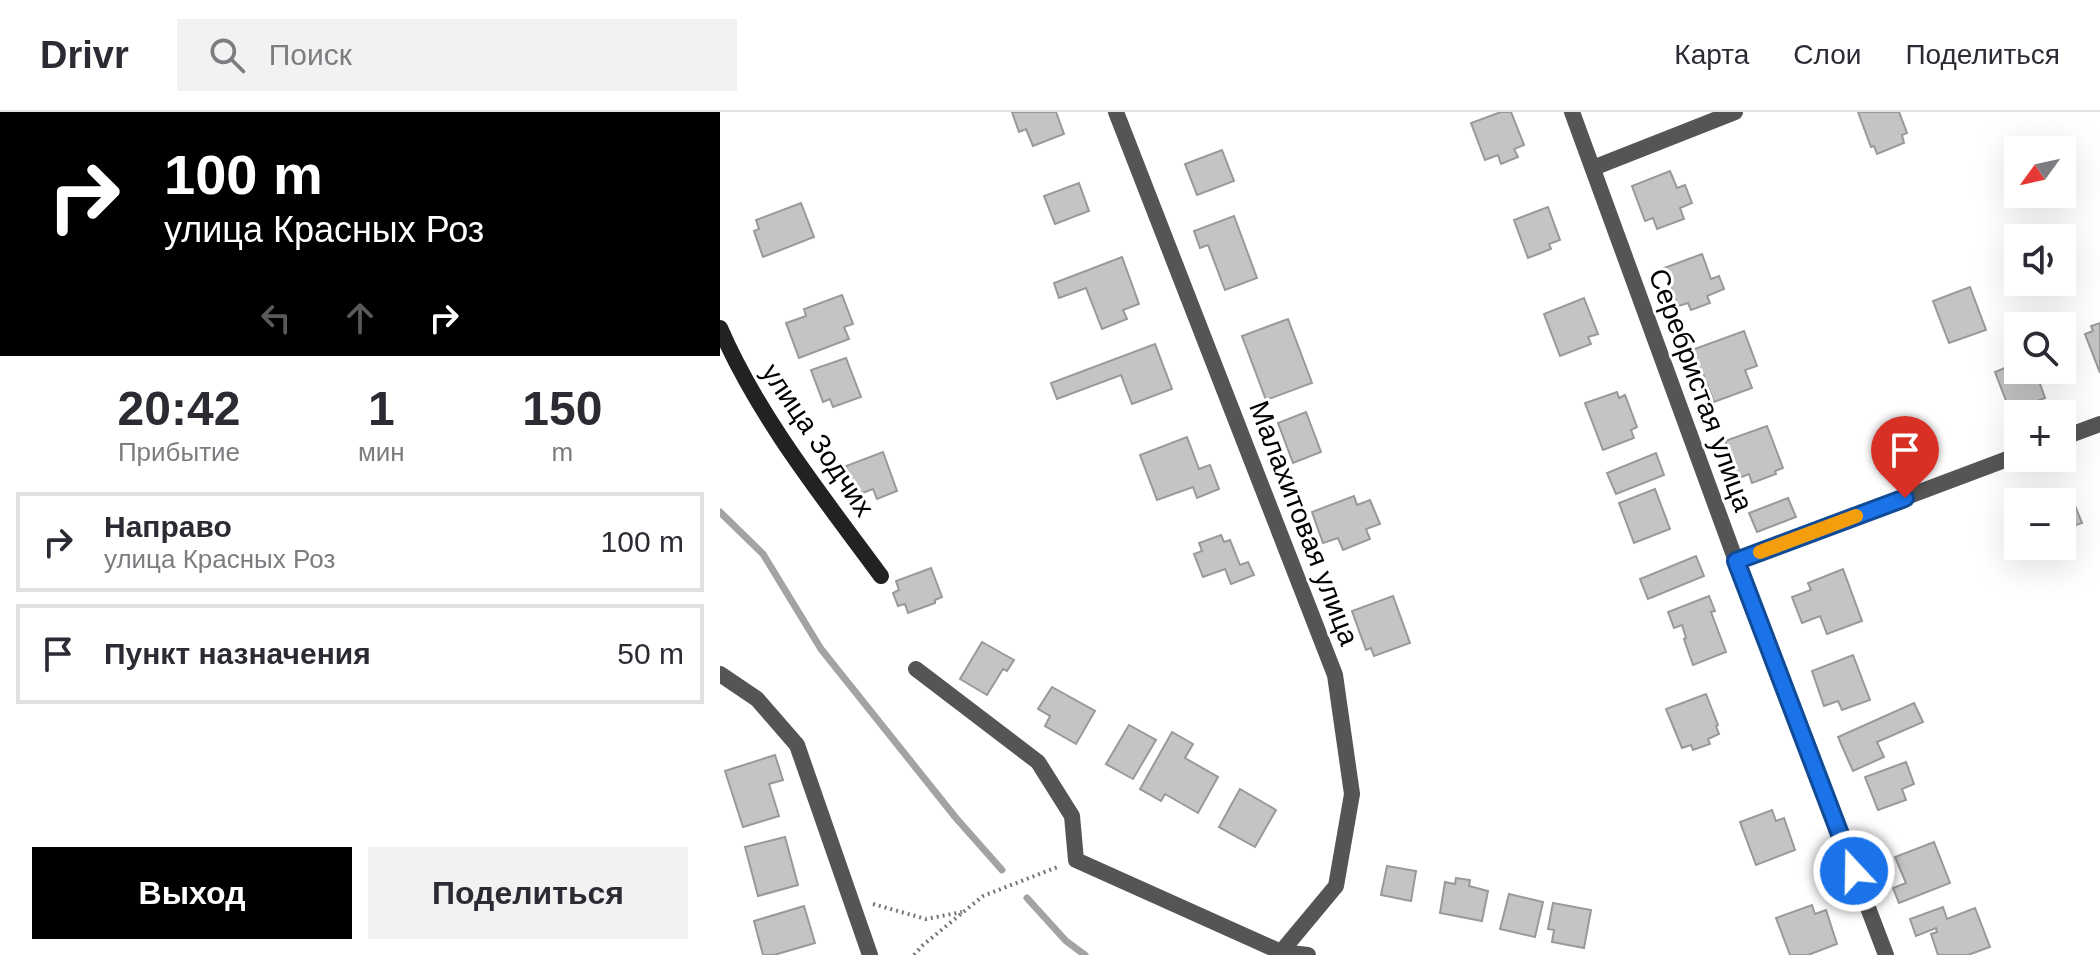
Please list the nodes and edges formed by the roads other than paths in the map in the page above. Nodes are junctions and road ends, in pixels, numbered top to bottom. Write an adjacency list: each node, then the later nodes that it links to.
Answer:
1 (1116, 112): 13 (street, Малахитовая улица)
2 (1572, 112): 4 (street, Серебристая улица)
3 (1735, 112): 4 (street)
4 (1593, 168): 9 (street, Серебристая улица)
5 (720, 328): 10 (street, улица Зодчих)
6 (2100, 424): 7 (street)
7 (2076, 433)
8 (2004, 460): 9 (street)
9 (1736, 561): 16 (street, Серебристая улица)
10 (881, 576)
11 (916, 669): 13 (street)
12 (720, 674): 14 (street)
13 (1281, 952): 15 (street)
14 (870, 955)
15 (1308, 955)
16 (1886, 955)

